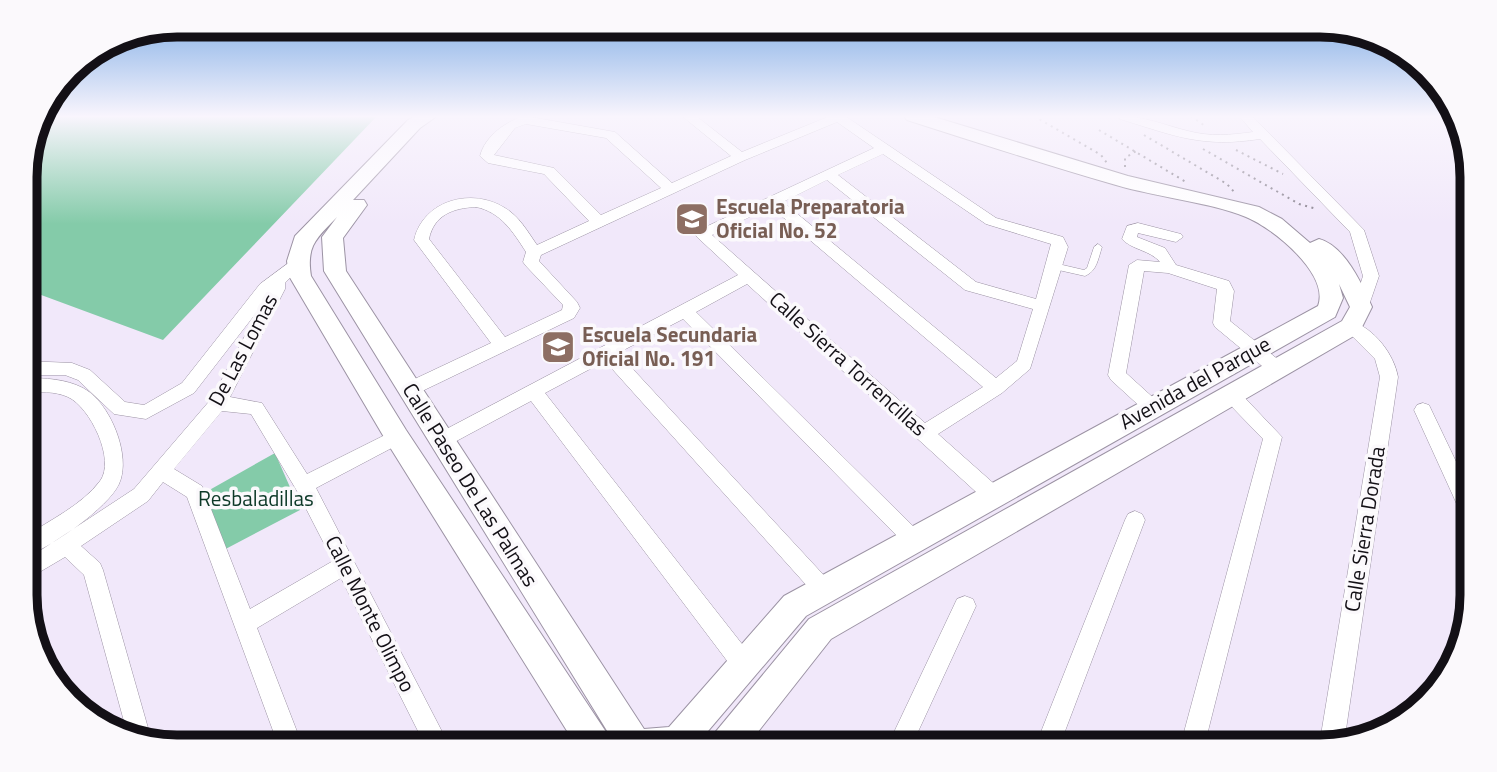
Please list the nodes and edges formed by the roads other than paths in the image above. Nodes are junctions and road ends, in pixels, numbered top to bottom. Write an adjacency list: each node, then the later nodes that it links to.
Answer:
1 (393, 152): 20 (street)
2 (399, 152): 35 (street, Calle Paseo De Las Palmas)
3 (488, 152): 16 (street)
4 (629, 152): 14 (street)
5 (734, 152): 11 (street)
6 (752, 152): 11 (street)
7 (875, 152): 13 (street)
8 (890, 152): 21 (street)
9 (1052, 152): 12 (street, Avenida del Parque)
10 (1282, 152): 27 (street)
11 (740, 157): 14 (street)
12 (1120, 173): 27 (street, Avenida del Parque); 30 (street, Avenida del Parque)
13 (828, 174): 15 (street); 25 (street)
14 (671, 189): 16 (street)
15 (773, 201): 23 (street, Calle Sierra Torrencillas); 34 (street)
16 (599, 222): 19 (street)
17 (1176, 237): 22 (street)
18 (1098, 247): 21 (lane)
19 (534, 252): 28 (street); 28 (street)
20 (298, 261): 24 (street, De Las Lomas); 42 (street, Calle Paseo De Las Palmas)
21 (1054, 266): 25 (street)
22 (1169, 268): 30 (street); 39 (street)
23 (749, 276): 26 (street); 41 (street, Calle Sierra Torrencillas)
24 (277, 281): 31 (street); 37 (street, De Las Lomas)
25 (1042, 306): 34 (street)
26 (684, 310): 29 (street); 50 (street)
27 (1357, 317): 32 (street, Avenida del Parque); 68 (street, Calle Sierra Dorada)
28 (501, 344): 35 (street)
29 (606, 351): 36 (street); 54 (street)
30 (1253, 351): 32 (street); 39 (street, Avenida del Parque)
31 (37, 368)
32 (1279, 370): 64 (street, Avenida del Parque)
33 (37, 385): 49 (street)
34 (996, 387): 41 (street)
35 (410, 389): 43 (street, Calle Paseo De Las Palmas)
36 (534, 391): 43 (street); 57 (street)
37 (218, 403): 44 (street, De Las Lomas); 45 (street, Calle Monte Olimpo)
38 (1239, 403): 67 (street)
39 (1152, 407): 47 (street, Avenida del Parque)
40 (1423, 410): 46 (street)
41 (926, 432): 47 (street, Calle Sierra Torrencillas)
42 (397, 437): 45 (street); 61 (street, Calle Paseo De Las Palmas)
43 (442, 440): 62 (street, Calle Paseo De Las Palmas)
44 (162, 471): 51 (street, De Las Lomas); 56 (street)
45 (304, 485): 53 (street, Calle Monte Olimpo)
46 (1460, 490)
47 (993, 495): 50 (street, Avenida del Parque)
48 (1135, 520): 66 (street)
49 (37, 539)
50 (913, 539): 54 (street, Avenida del Parque)
51 (66, 545): 52 (street, De Las Lomas); 58 (street)
52 (37, 564)
53 (345, 565): 56 (street); 60 (street, Calle Monte Olimpo)
54 (824, 590): 57 (street, Avenida del Parque)
55 (965, 606): 65 (street)
56 (244, 624): 59 (street)
57 (745, 666): 63 (street, Avenida del Parque)
58 (138, 730)
59 (286, 735)
60 (432, 735)
61 (588, 735)
62 (626, 735)
63 (687, 735)
64 (735, 735)
65 (905, 735)
66 (1052, 735)
67 (1195, 735)
68 (1333, 735)

